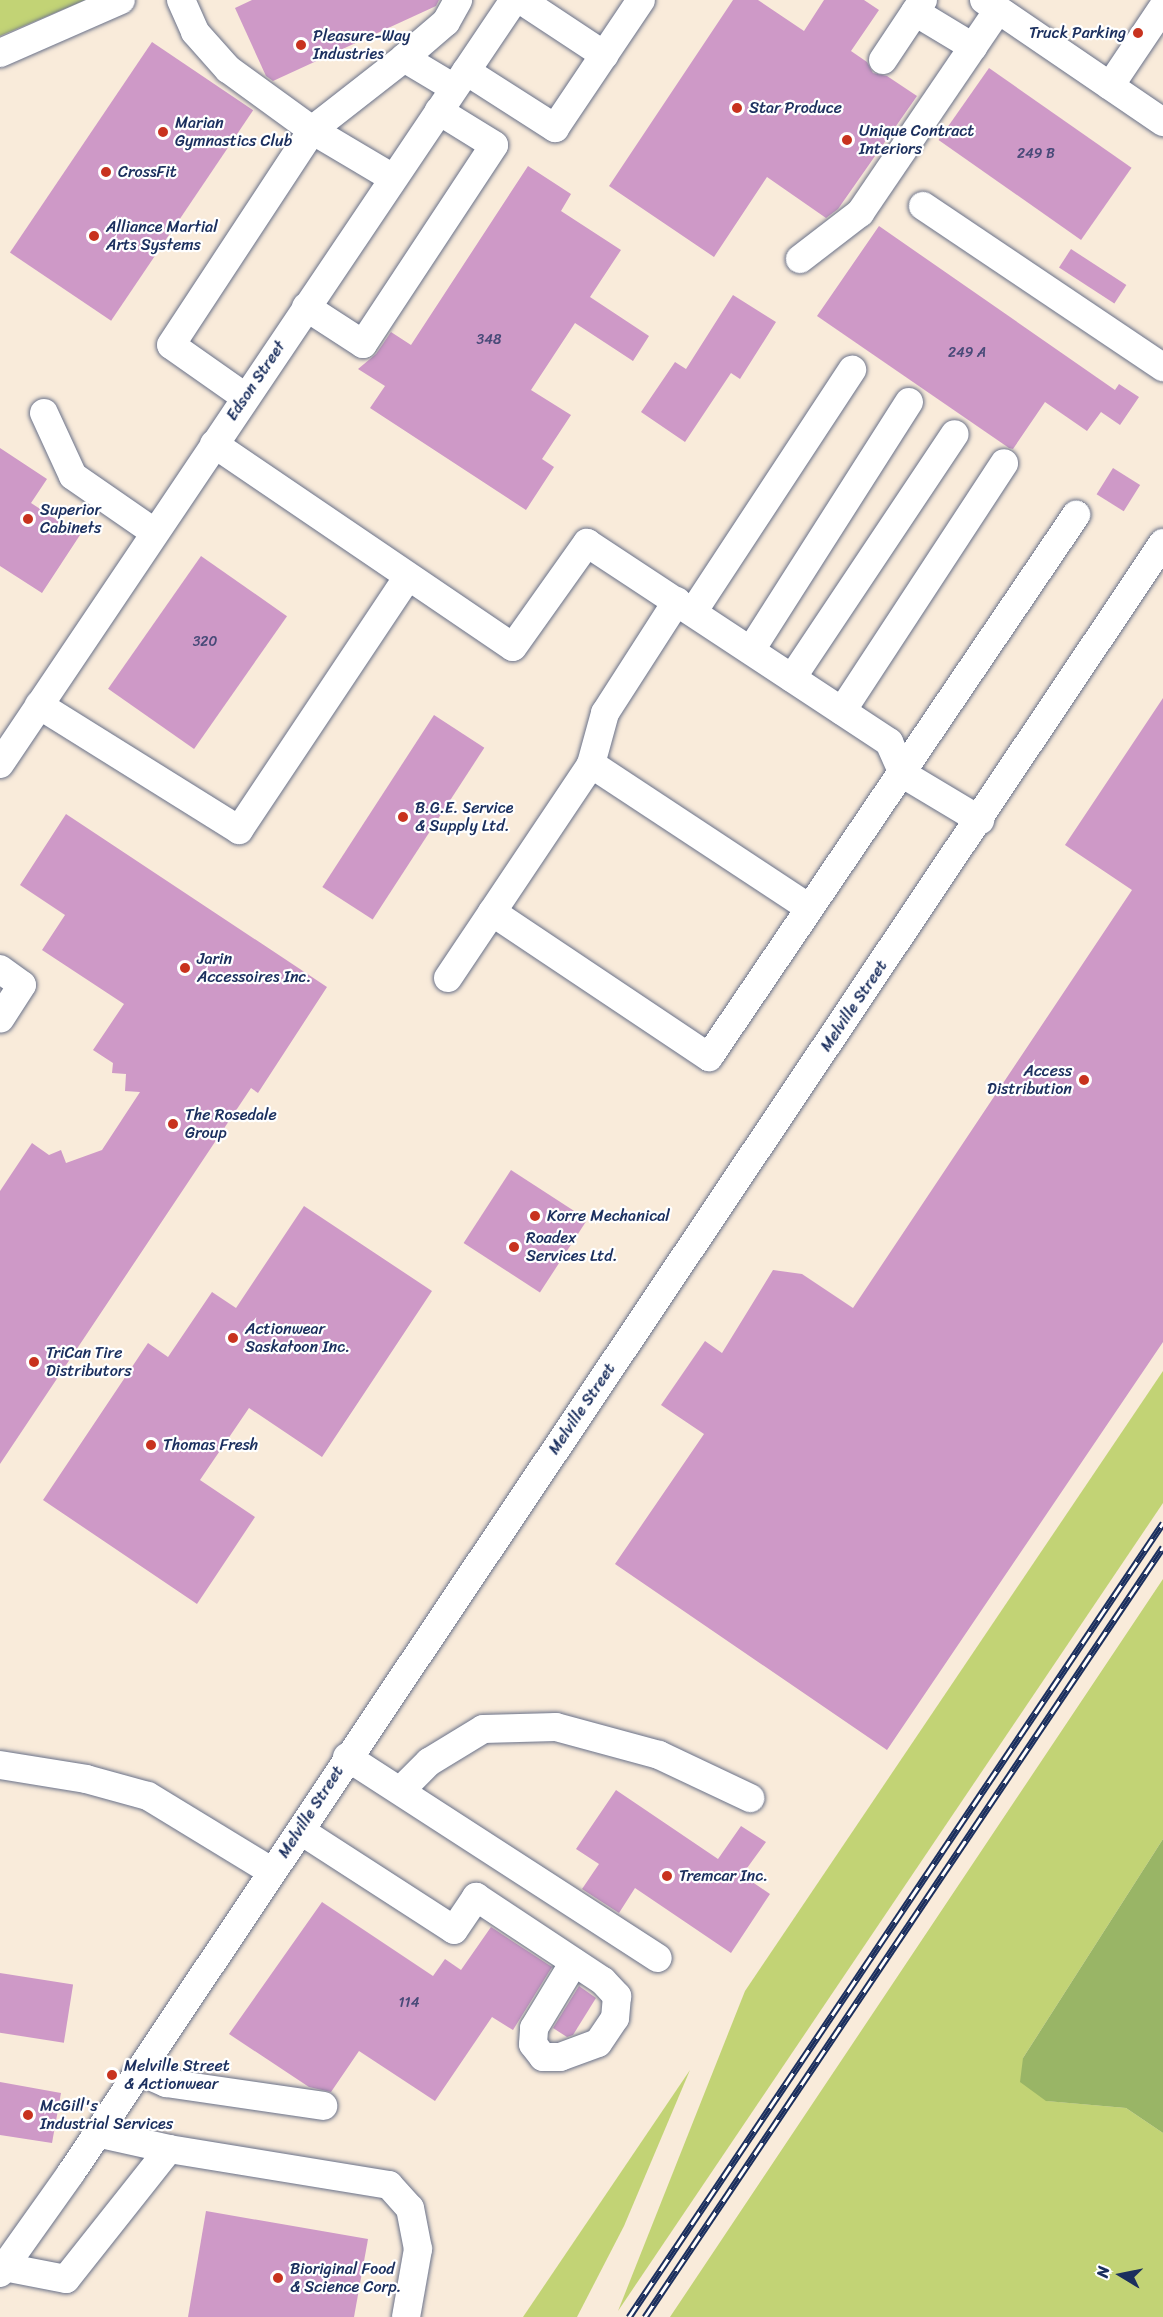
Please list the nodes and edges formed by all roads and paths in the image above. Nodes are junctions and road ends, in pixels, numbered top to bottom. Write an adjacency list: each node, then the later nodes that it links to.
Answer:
1 (121, 0): 11 (street)
2 (181, 0): 18 (street)
3 (458, 0): 13 (street)
4 (514, 0): 16 (street, Edson Street)
5 (521, 0): 12 (street)
6 (641, 0): 12 (street)
7 (991, 5): 10 (street); 15 (street)
8 (919, 6): 10 (street); 14 (street)
9 (1163, 7): 15 (street)
10 (973, 47): 21 (street)
11 (0, 53)
12 (604, 55): 16 (street)
13 (404, 58): 16 (street); 18 (street)
14 (883, 60)
15 (1110, 86): 17 (street)
16 (453, 90): 19 (street, Edson Street); 22 (street)
17 (1163, 122)
18 (312, 130): 19 (street); 25 (street)
19 (393, 178): 22 (street, Edson Street)
20 (923, 206): 23 (street)
21 (800, 259)
22 (306, 307): 25 (street, Edson Street)
23 (1163, 367)
24 (852, 370): 35 (street)
25 (245, 398): 29 (street, Edson Street)
26 (909, 402): 36 (street)
27 (44, 413): 32 (street)
28 (955, 434): 37 (street)
29 (214, 444): 32 (street, Edson Street); 34 (street)
30 (1004, 463): 39 (street)
31 (1076, 515): 42 (street)
32 (154, 532): 38 (street, Edson Street)
33 (1163, 543): 43 (street, Melville Street)
34 (408, 577): 35 (street); 38 (street)
35 (685, 607): 36 (street); 40 (street)
36 (751, 650): 37 (street)
37 (792, 678): 39 (street)
38 (39, 705): 41 (street, Edson Street)
39 (842, 711): 42 (street)
40 (591, 764): 44 (street); 45 (street)
41 (0, 765)
42 (903, 774): 43 (street); 44 (street)
43 (980, 820): 49 (street, Melville Street)
44 (809, 908): 45 (street)
45 (492, 912): 47 (street)
46 (0, 969): 48 (street)
47 (448, 978)
48 (0, 1019)
49 (347, 1757): 51 (street); 53 (street, Melville Street)
50 (0, 1765): 54 (street)
51 (401, 1790): 52 (street); 55 (street)
52 (750, 1798)
53 (301, 1831): 54 (street, Melville Street); 56 (street)
54 (271, 1871): 57 (street, Melville Street)
55 (658, 1958)
56 (574, 1962)
57 (139, 2071): 58 (street); 59 (street, Melville Street)
58 (323, 2106)
59 (97, 2133): 60 (street); 61 (street, Melville Street)
60 (169, 2149): 61 (street); 62 (street)
61 (2, 2270)
62 (406, 2317)

